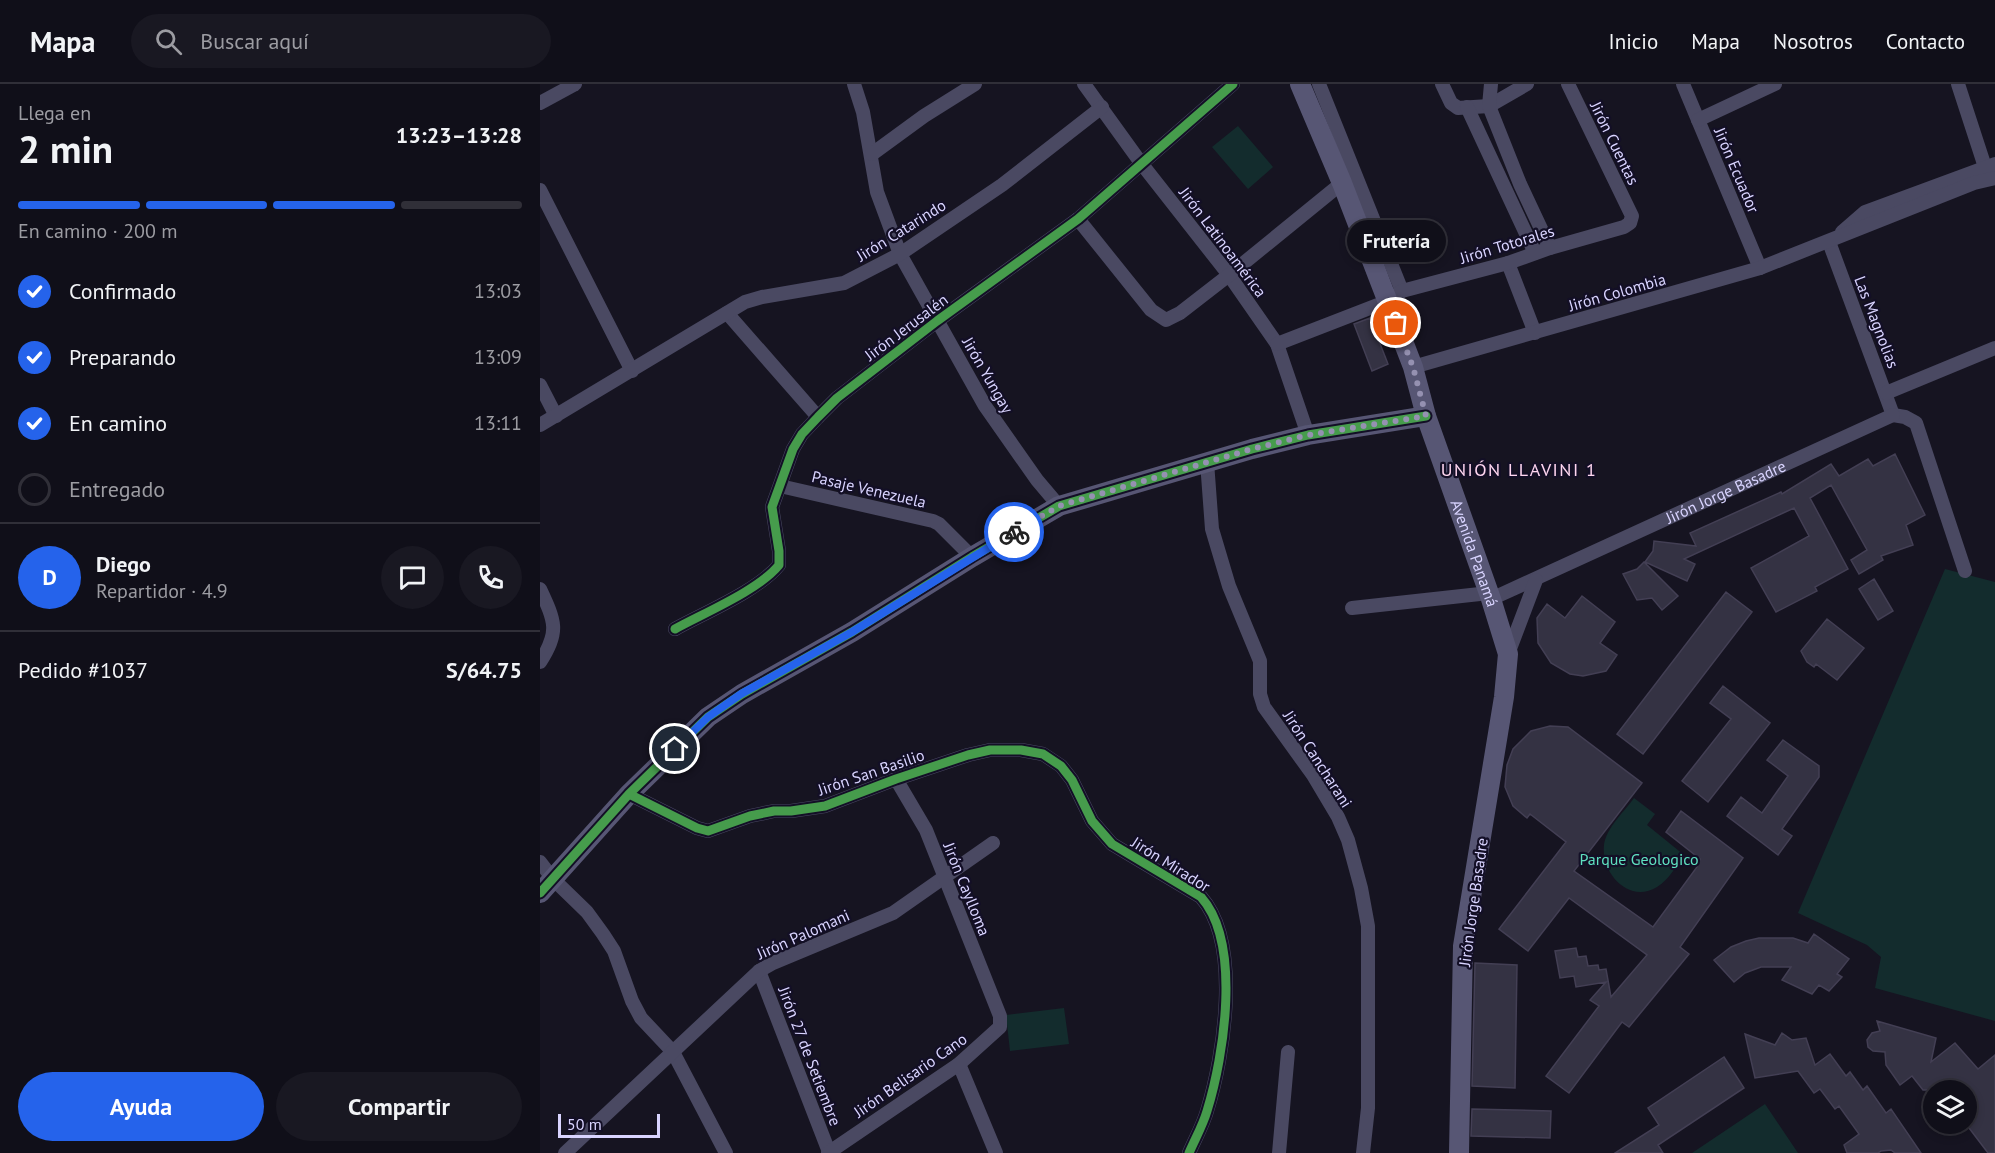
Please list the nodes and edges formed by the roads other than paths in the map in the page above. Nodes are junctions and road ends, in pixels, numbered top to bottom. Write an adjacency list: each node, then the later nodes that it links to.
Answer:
1 (575, 84): 15 (street)
2 (854, 84): 20 (street, Jirón Yungay)
3 (975, 84): 20 (street)
4 (1084, 84): 17 (street, Jirón Latinoamérica)
5 (1233, 84): 21 (street, Jirón Jerusalén)
6 (1300, 84): 24 (street, Avenida Panamá)
7 (1319, 84): 35 (street, Avenida Panamá)
8 (1442, 84): 18 (street)
9 (1491, 84): 16 (street)
10 (1527, 84): 16 (street)
11 (1568, 84): 26 (street, Jirón Cuentas)
12 (1683, 84): 19 (street, Jirón Ecuador)
13 (1775, 84): 19 (street)
14 (1958, 84): 22 (street)
15 (540, 103)
16 (1489, 106): 18 (street); 29 (street)
17 (1102, 107): 21 (street, Jirón Latinoamérica); 31 (street, Jirón Catarindo)
18 (1467, 107): 30 (street)
19 (1698, 120): 33 (street, Jirón Ecuador)
20 (872, 154): 31 (street, Jirón Yungay)
21 (1141, 163): 27 (street, Jirón Jerusalén); 34 (street, Jirón Latinoamérica)
22 (1990, 166): 28 (street, Jirón Colombia)
23 (1995, 178): 28 (street, Jirón Colombia)
24 (1342, 183): 34 (street); 35 (street, Avenida Panamá)
25 (540, 190): 42 (street)
26 (1632, 216): 29 (street, Jirón Totorales)
27 (1078, 219): 34 (street); 37 (street, Jirón Jerusalén)
28 (1829, 242): 33 (street, Jirón Colombia); 44 (street, Las Magnolias)
29 (1550, 248): 30 (street, Jirón Totorales)
30 (1535, 253): 32 (street, Jirón Totorales)
31 (900, 254): 36 (street, Jirón Catarindo); 37 (street, Jirón Yungay)
32 (1508, 263): 35 (street, Jirón Totorales); 38 (street)
33 (1760, 268): 38 (street, Jirón Colombia)
34 (1230, 275): 39 (street, Jirón Latinoamérica)
35 (1395, 296): 39 (street, Jirón Totorales); 41 (street, Avenida Panamá)
36 (727, 313): 42 (street, Jirón Catarindo); 48 (street)
37 (937, 321): 48 (street, Jirón Jerusalén); 53 (street, Jirón Yungay)
38 (1535, 333): 41 (street, Jirón Colombia)
39 (1277, 344): 50 (street, Jirón Latinoamérica)
40 (1995, 348): 44 (street)
41 (1413, 367): 47 (street, Avenida Panamá)
42 (632, 370): 46 (street, Jirón Catarindo)
43 (540, 385): 46 (street)
44 (1886, 393): 45 (street, Las Magnolias)
45 (1893, 415): 55 (street); 56 (street, Jirón Jorge Basadre)
46 (556, 416): 49 (street, Jirón Catarindo)
47 (1426, 416): 50 (street); 58 (street, Avenida Panamá)
48 (818, 417): 52 (street, Jirón Jerusalén)
49 (540, 425)
50 (1308, 435): 51 (street)
51 (1207, 462): 53 (street); 81 (street, Jirón Cancharani)
52 (780, 486): 54 (street, Pasaje Venezuela); 60 (street, Jirón Jerusalén)
53 (1059, 506): 54 (street)
54 (972, 557): 65 (street)
55 (1965, 571)
56 (1536, 580): 58 (street, Jirón Jorge Basadre); 61 (street)
57 (540, 589): 62 (street)
58 (1490, 596): 59 (street, Jirón Jorge Basadre); 61 (street, Avenida Panamá)
59 (1352, 609)
60 (675, 629)
61 (1509, 654): 82 (street, Jirón Jorge Basadre)
62 (540, 662)
63 (896, 779): 64 (street, Jirón San Basilio); 65 (street, Jirón San Basilio); 68 (street, Jirón Caylloma)
64 (1078, 793): 75 (street, Jirón Mirador)
65 (629, 794): 69 (street)
66 (993, 843): 68 (street, Jirón Palomani)
67 (540, 862): 69 (street)
68 (944, 876): 70 (street, Jirón Palomani); 71 (street, Jirón Caylloma)
69 (546, 886): 72 (street)
70 (759, 971): 72 (street, Jirón Palomani); 78 (street, Jirón 27 de Setiembre)
71 (1000, 1016): 74 (street, Jirón Belisario Cano)
72 (673, 1052): 76 (street, Jirón Palomani); 77 (street)
73 (1288, 1052): 80 (street)
74 (959, 1064): 78 (street, Jirón Belisario Cano); 79 (street)
75 (1190, 1150)
76 (565, 1153)
77 (726, 1153)
78 (828, 1153)
79 (996, 1153)
80 (1279, 1153)
81 (1364, 1153)
82 (1459, 1153)

